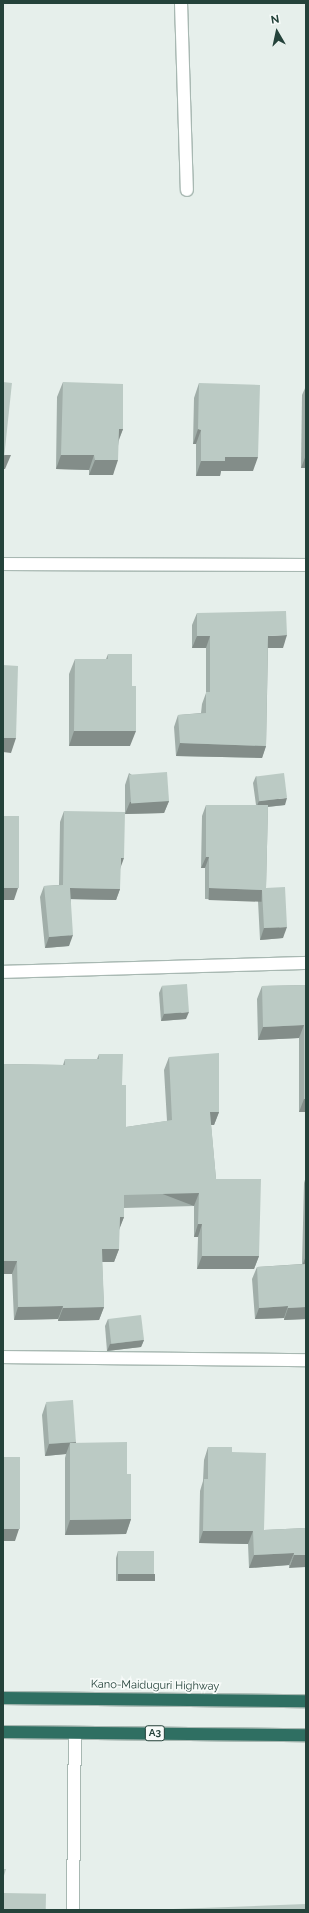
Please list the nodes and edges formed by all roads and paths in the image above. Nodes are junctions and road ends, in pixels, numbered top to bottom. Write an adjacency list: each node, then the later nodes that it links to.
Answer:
1 (181, 3): 2 (street)
2 (187, 190)
3 (3, 564): 4 (street)
4 (306, 565)
5 (306, 963): 6 (street)
6 (3, 972)
7 (3, 1357): 8 (street)
8 (306, 1360)
9 (3, 1698): 10 (highway, Kano-Maiduguri Highway)
10 (306, 1701)
11 (3, 1732): 12 (highway, A3)
12 (75, 1732): 13 (highway, A3); 14 (street)
13 (306, 1735)
14 (73, 1910)

